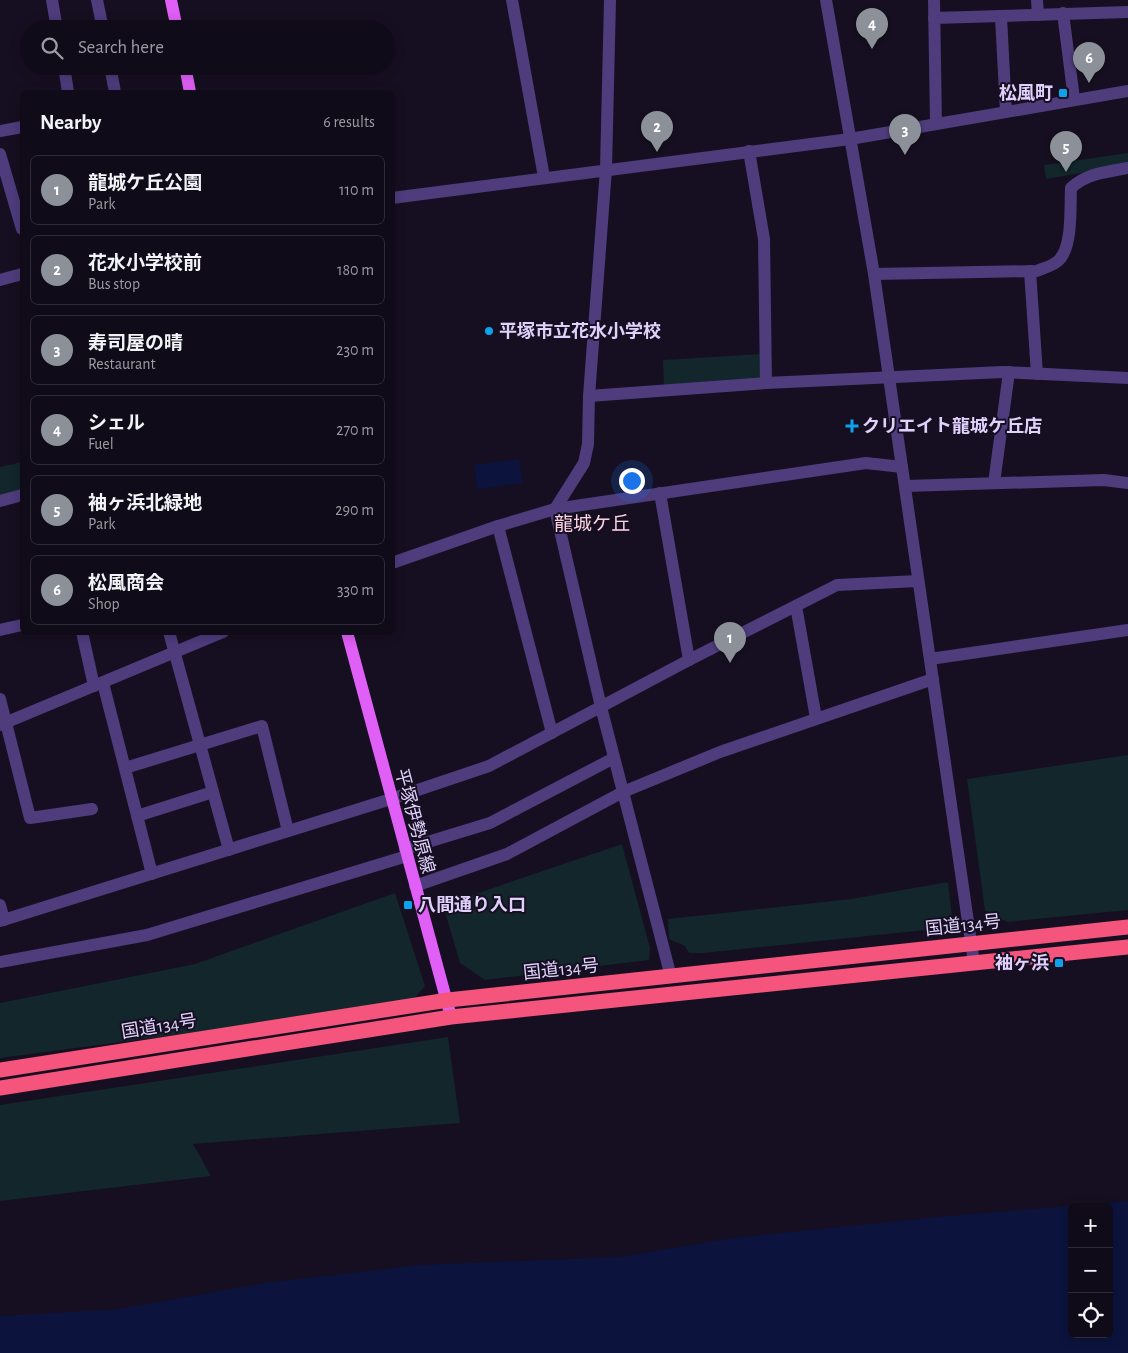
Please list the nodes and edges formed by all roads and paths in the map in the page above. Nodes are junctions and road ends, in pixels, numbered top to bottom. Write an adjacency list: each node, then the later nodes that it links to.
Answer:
1 (52, 0): 14 (street)
2 (97, 0): 15 (street)
3 (171, 0): 16 (main road)
4 (512, 0): 34 (street)
5 (610, 0): 33 (street)
6 (826, 0): 29 (street)
7 (934, 0): 13 (street)
8 (1037, 0): 11 (street)
9 (1128, 12): 10 (street)
10 (1063, 13): 11 (street); 24 (street)
11 (1038, 15): 12 (street)
12 (1001, 17): 13 (street); 25 (street)
13 (934, 18): 26 (street)
14 (55, 20)
15 (100, 20)
16 (175, 20)
17 (65, 75): 20 (street)
18 (112, 75): 21 (street)
19 (187, 75): 22 (main road)
20 (68, 90)
21 (115, 90)
22 (190, 90)
23 (1128, 91): 24 (street)
24 (1074, 99): 25 (street)
25 (1006, 112): 26 (street)
26 (936, 124): 29 (street)
27 (20, 127): 28 (street)
28 (0, 132)
29 (850, 139): 30 (street); 38 (street)
30 (750, 151): 33 (street); 45 (street)
31 (0, 154): 36 (street)
32 (1128, 168): 37 (street)
33 (606, 169): 34 (street); 46 (street)
34 (544, 177): 35 (street)
35 (395, 198)
36 (20, 223)
37 (1030, 271): 38 (street); 42 (street)
38 (874, 274): 43 (street)
39 (20, 275): 40 (street)
40 (0, 280)
41 (1009, 372): 42 (street); 43 (street); 48 (street)
42 (1037, 374): 44 (street)
43 (889, 377): 45 (street); 47 (street)
44 (1128, 378)
45 (766, 383): 46 (street)
46 (590, 396): 54 (street)
47 (902, 467): 50 (street); 51 (street)
48 (994, 483): 49 (street); 50 (street)
49 (1128, 483)
50 (906, 486): 57 (street)
51 (660, 493): 54 (street); 68 (street)
52 (20, 495): 53 (street)
53 (0, 500)
54 (555, 510): 55 (street); 72 (street)
55 (498, 526): 56 (street); 75 (street)
56 (395, 562)
57 (918, 580): 58 (street); 67 (street)
58 (796, 606): 68 (street); 73 (street)
59 (20, 625): 60 (street)
60 (0, 630)
61 (1128, 630): 67 (street)
62 (83, 635): 70 (street)
63 (170, 635): 66 (street)
64 (216, 635): 66 (street)
65 (348, 635): 81 (main road, 平塚伊勢原線)
66 (174, 654): 70 (street); 76 (street)
67 (930, 659): 69 (street)
68 (689, 660): 72 (street)
69 (933, 679): 73 (street); 92 (street)
70 (98, 685): 74 (street); 78 (street)
71 (0, 699): 74 (street)
72 (601, 707): 75 (street); 77 (street)
73 (816, 718): 80 (street)
74 (3, 725): 82 (street)
75 (552, 733): 81 (street)
76 (199, 744): 78 (street); 79 (street); 84 (street)
77 (614, 758): 80 (street); 86 (street)
78 (125, 768): 83 (street)
79 (213, 792): 83 (street); 85 (street)
80 (623, 792): 88 (street); 96 (street)
81 (391, 799): 84 (street); 86 (main road, 平塚伊勢原線)
82 (92, 809)
83 (137, 816): 87 (street)
84 (288, 831): 85 (street)
85 (229, 850): 87 (street)
86 (406, 853): 88 (main road, 平塚伊勢原線); 94 (street)
87 (152, 874): 90 (street)
88 (415, 886): 97 (main road, 平塚伊勢原線)
89 (0, 905): 90 (street)
90 (2, 921)
91 (1128, 927): 92 (highway, 国道134号)
92 (971, 943): 95 (street); 96 (highway, 国道134号)
93 (1128, 947): 95 (highway, 国道134号)
94 (0, 962)
95 (974, 963): 98 (highway, 国道134号)
96 (671, 977): 97 (highway, 国道134号)
97 (448, 1000): 98 (main road, 平塚伊勢原線); 99 (highway, 国道134号)
98 (452, 1017): 100 (highway, 国道134号)
99 (0, 1070)
100 (0, 1088)

